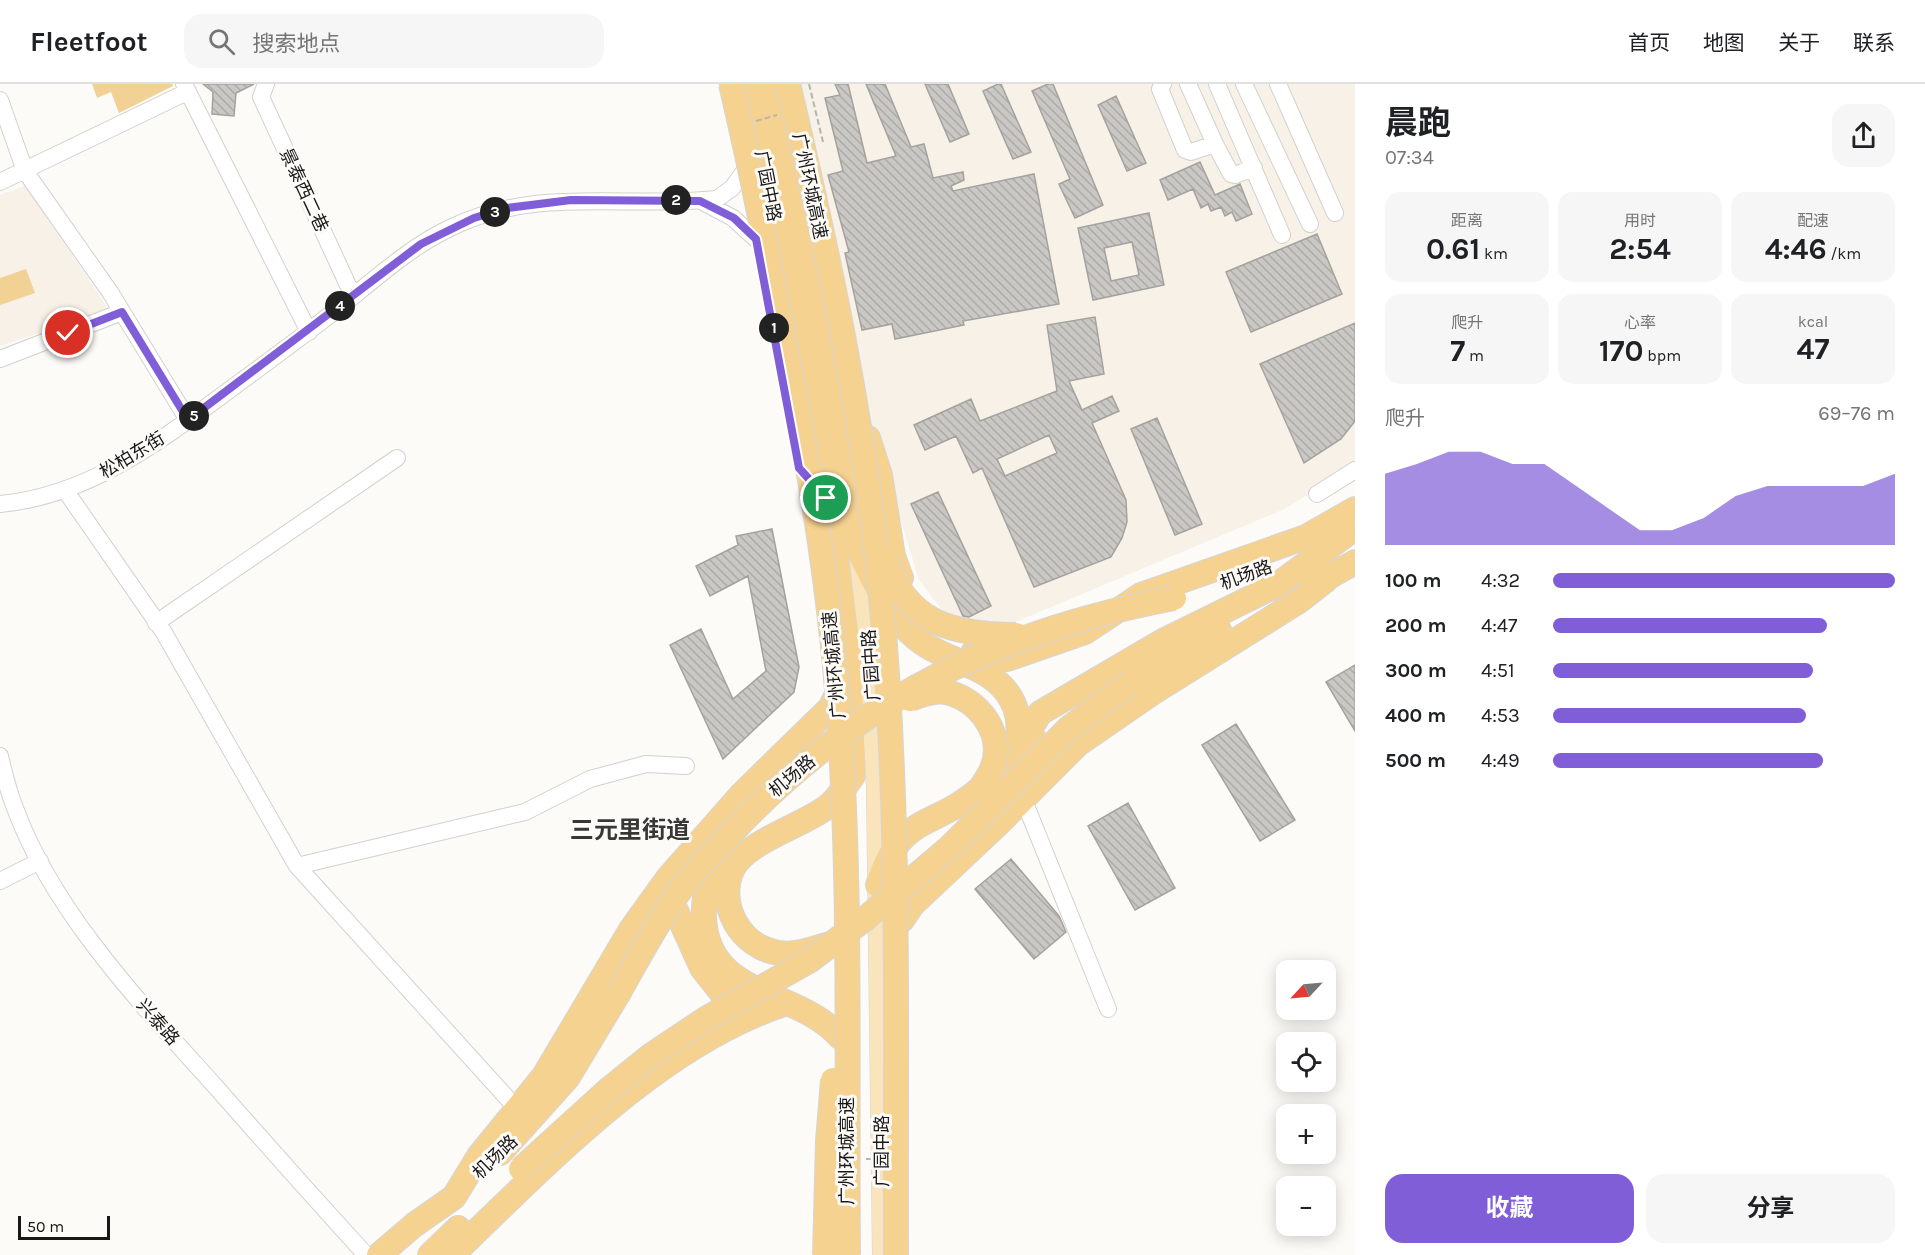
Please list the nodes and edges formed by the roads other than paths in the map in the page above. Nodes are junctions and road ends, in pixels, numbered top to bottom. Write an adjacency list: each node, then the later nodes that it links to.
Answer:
1 (266, 84): 28 (street, 景泰西二巷)
2 (722, 84): 19 (main road)
3 (731, 84): 69 (highway, 广州环城高速, bridge)
4 (748, 84): 15 (highway, 广园中路)
5 (770, 84): 26 (highway, 广园中路)
6 (788, 84): 94 (highway, 广州环城高速, bridge)
7 (796, 84): 29 (main road)
8 (1163, 84): 16 (street)
9 (1188, 84): 16 (street)
10 (1217, 84): 17 (street)
11 (1244, 84): 23 (street)
12 (1278, 84): 22 (street)
13 (186, 88): 18 (street); 31 (street)
14 (0, 100): 18 (street)
15 (753, 131): 19 (main road); 27 (highway, 广园中路)
16 (1215, 144): 17 (street)
17 (1254, 168): 24 (street)
18 (26, 171): 20 (street); 30 (street)
19 (743, 172): 21 (street); 25 (main road)
20 (0, 182)
21 (700, 201): 25 (street); 28 (street, 松柏东街)
22 (1335, 213)
23 (1310, 224)
24 (1281, 234)
25 (756, 239): 27 (main road); 32 (main road)
26 (807, 271): 29 (main road); 36 (highway, 广园中路)
27 (788, 291): 35 (highway, 广园中路)
28 (353, 296): 31 (street, 松柏东街)
29 (843, 303): 34 (main road)
30 (122, 312): 33 (street); 37 (street)
31 (309, 332): 37 (street, 松柏东街)
32 (778, 349): 35 (main road); 40 (main road)
33 (0, 359)
34 (858, 383): 36 (main road); 38 (main road)
35 (807, 396): 44 (highway, 广园中路)
36 (835, 418): 48 (highway, 广园中路)
37 (188, 420): 42 (street, 松柏东街)
38 (868, 438): 46 (highway); 52 (highway, bridge)
39 (397, 458): 51 (street)
40 (799, 468): 44 (main road); 54 (main road)
41 (1355, 470): 43 (street)
42 (65, 490): 45 (street, 松柏东街); 51 (street)
43 (1317, 494)
44 (826, 498): 53 (highway, 广园中路)
45 (0, 504)
46 (1355, 508)
47 (1351, 531): 52 (highway, 机场路, bridge); 57 (highway)
48 (858, 550): 62 (highway, bridge); 66 (main road, 广园中路)
49 (1355, 562): 50 (highway, 机场路)
50 (1326, 580): 57 (highway); 62 (highway, 机场路, bridge)
51 (156, 623): 64 (street)
52 (1027, 636): 55 (highway, 机场路, bridge)
53 (849, 658): 54 (highway); 59 (highway, 广园中路)
54 (830, 708): 67 (highway)
55 (865, 718): 61 (highway, 机场路, bridge); 66 (highway, bridge)
56 (0, 756): 63 (street, 兴泰路)
57 (1058, 762): 60 (highway)
58 (686, 766): 64 (street)
59 (853, 776): 69 (highway); 77 (main road, 广园中路)
60 (1023, 798): 68 (highway); 72 (street)
61 (738, 827): 71 (highway, bridge); 81 (highway, 机场路, bridge)
62 (967, 829): 69 (highway, 机场路, bridge)
63 (40, 861): 65 (street); 84 (street, 兴泰路)
64 (297, 866): 78 (street)
65 (0, 881)
66 (878, 885): 70 (main road, 广园中路)
67 (658, 892): 73 (highway); 78 (highway)
68 (902, 920): 70 (main road); 74 (main road)
69 (841, 951): 87 (highway, 机场路, bridge); 89 (highway, bridge); 91 (highway, 广州环城高速, bridge)
70 (881, 987): 74 (main road); 76 (main road, 广园中路)
71 (787, 1003): 73 (highway); 75 (highway)
72 (1108, 1010)
73 (743, 1020): 88 (highway)
74 (901, 1024): 76 (main road); 82 (main road)
75 (840, 1037): 77 (main road); 83 (main road)
76 (882, 1079): 79 (main road, 广园中路)
77 (857, 1087): 80 (main road, 广园中路)
78 (518, 1110): 81 (highway)
79 (883, 1182): 82 (main road); 93 (main road, 广园中路)
80 (858, 1183): 83 (main road); 92 (main road, 广园中路)
81 (454, 1197): 85 (highway); 86 (highway, 机场路)
82 (900, 1213): 95 (main road)
83 (838, 1219): 90 (main road)
84 (366, 1255)
85 (379, 1255)
86 (400, 1255)
87 (430, 1255)
88 (452, 1255)
89 (825, 1255)
90 (838, 1255)
91 (848, 1255)
92 (858, 1255)
93 (882, 1255)
94 (896, 1255)
95 (901, 1255)

